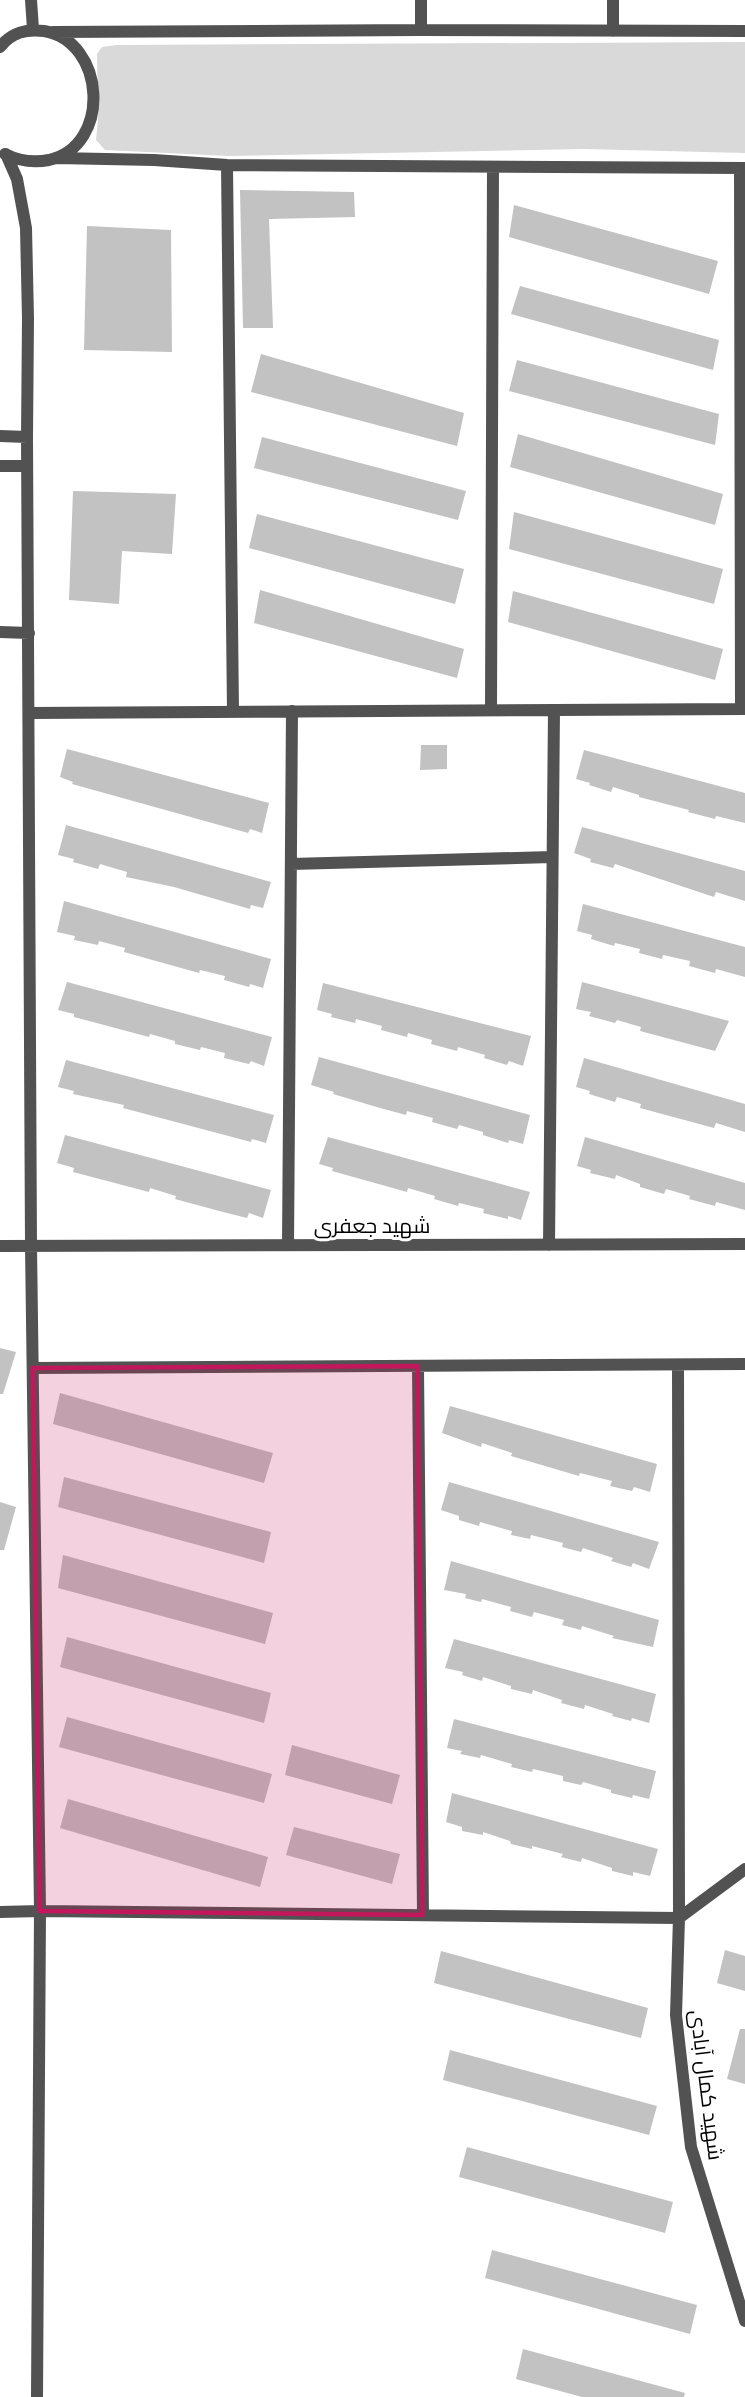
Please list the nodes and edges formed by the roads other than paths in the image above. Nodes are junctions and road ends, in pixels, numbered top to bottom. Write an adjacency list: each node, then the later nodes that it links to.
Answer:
1 (31, 0): 4 (street)
2 (421, 0): 5 (street)
3 (613, 0): 6 (street)
4 (33, 29): 8 (street); 9 (street)
5 (422, 30): 6 (street); 8 (street)
6 (613, 30): 7 (street)
7 (745, 31)
8 (53, 33): 11 (street)
9 (2, 44)
10 (3, 151): 11 (street); 16 (street)
11 (57, 158): 12 (street)
12 (227, 165): 13 (street); 25 (street)
13 (493, 168): 14 (street); 22 (street)
14 (742, 168): 21 (street)
15 (0, 436): 16 (street)
16 (27, 437): 18 (street)
17 (0, 466): 18 (street)
18 (27, 466): 20 (street)
19 (0, 632): 20 (street)
20 (29, 633): 26 (street)
21 (743, 709): 23 (street)
22 (491, 710): 23 (street); 24 (street)
23 (554, 710): 27 (street)
24 (292, 711): 25 (street); 28 (street)
25 (232, 712): 26 (street)
26 (29, 713): 33 (street)
27 (552, 857): 28 (street); 31 (street)
28 (291, 864): 30 (street)
29 (745, 1244): 31 (street, شهید جعفری)
30 (288, 1245): 31 (street, شهید جعفری); 33 (street, شهید جعفری)
31 (549, 1245)
32 (0, 1246): 33 (street, شهید جعفری)
33 (31, 1246): 37 (street)
34 (745, 1364): 35 (street)
35 (678, 1365): 36 (street); 42 (street, شهید کمال آبادی)
36 (418, 1366): 37 (street); 41 (street)
37 (33, 1368): 39 (street)
38 (745, 1869): 42 (street)
39 (40, 1911): 40 (street); 41 (street); 44 (street)
40 (0, 1912)
41 (423, 1916): 42 (street)
42 (679, 1918): 43 (street, شهید کمال آبادی)
43 (745, 2321)
44 (37, 2397)

